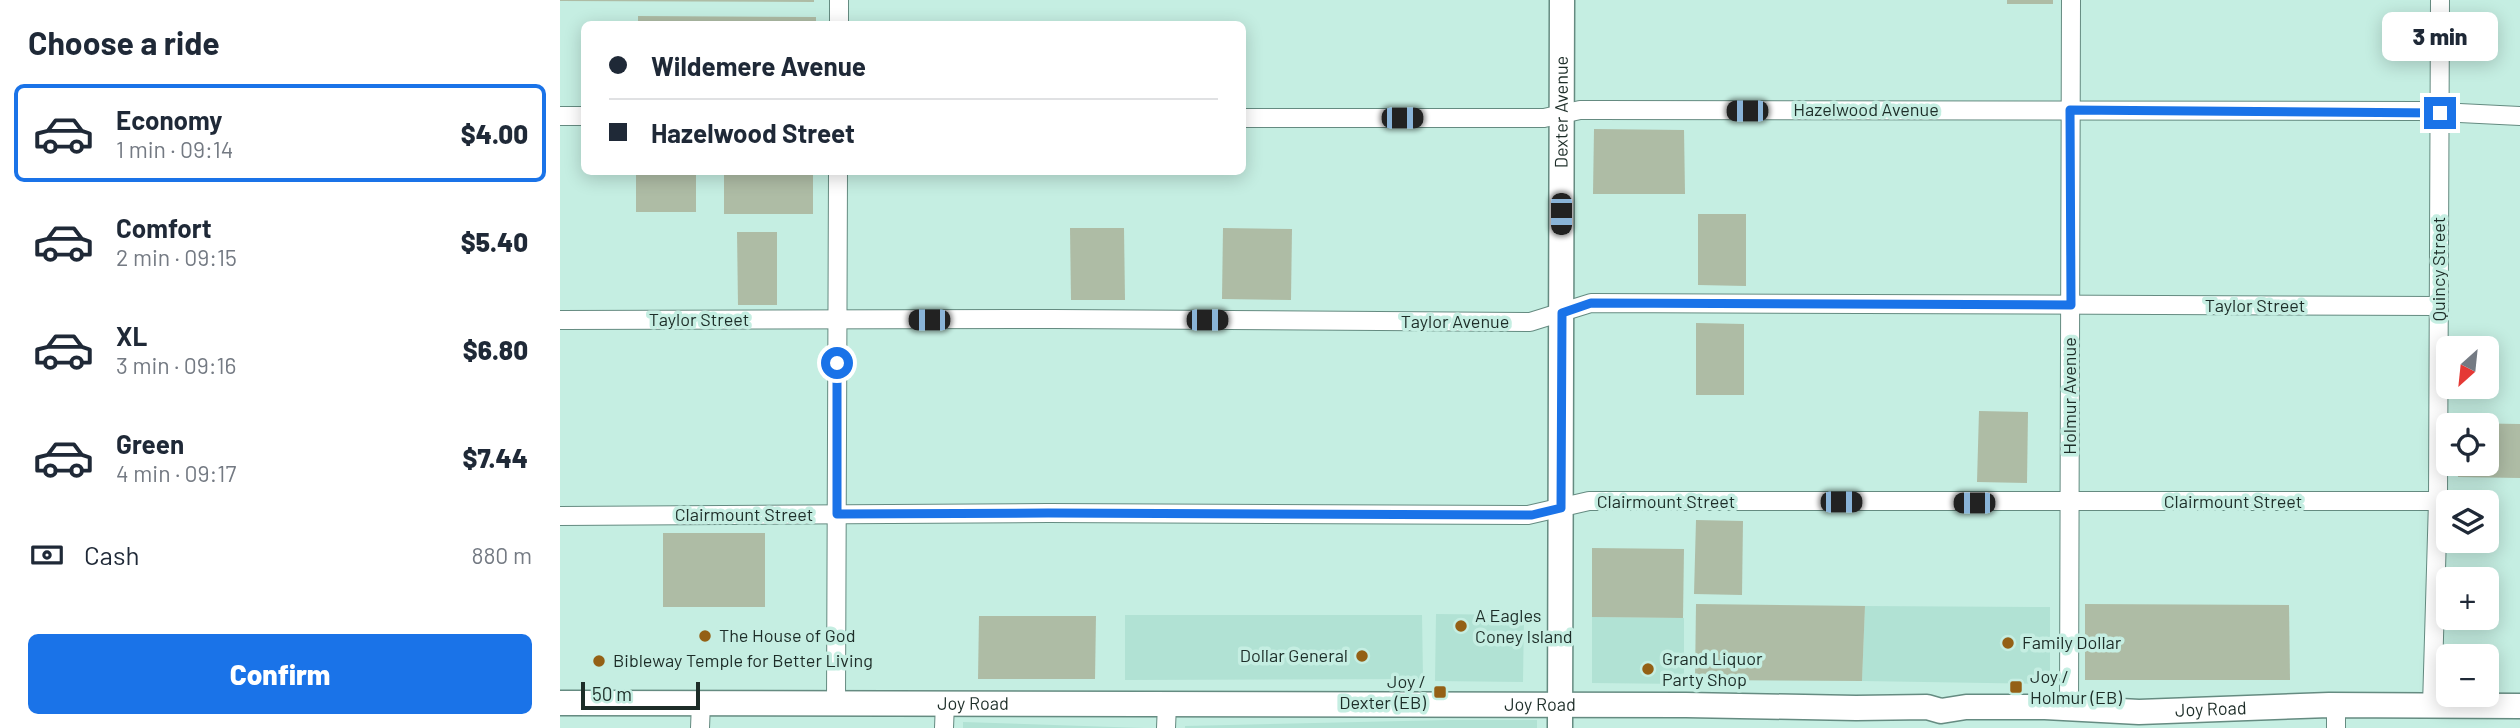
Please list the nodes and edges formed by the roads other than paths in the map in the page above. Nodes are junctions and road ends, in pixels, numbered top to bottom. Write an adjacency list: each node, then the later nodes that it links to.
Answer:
1 (839, 0): 5 (street)
2 (1562, 0): 8 (street, Dexter Avenue)
3 (2071, 0): 6 (street, Holmur Avenue)
4 (2440, 0): 7 (street, Quincy Street)
5 (839, 21)
6 (2070, 110): 7 (street, Hazelwood Avenue); 8 (street, Hazelwood Avenue); 14 (street, Holmur Avenue)
7 (2440, 113): 11 (street, Hazelwood Avenue); 15 (street, Quincy Street)
8 (1561, 114): 12 (street, Hazelwood Avenue); 16 (street, Dexter Avenue)
9 (560, 116): 10 (street)
10 (581, 116)
11 (2520, 116)
12 (1246, 118)
13 (838, 175): 18 (street)
14 (2071, 305): 15 (street, Taylor Street); 16 (street, Taylor Avenue); 21 (street, Holmur Avenue)
15 (2438, 306): 19 (street, Quincy Street)
16 (1562, 313): 18 (street, Taylor Avenue); 22 (street, Dexter Avenue)
17 (560, 320): 18 (street, Taylor Street)
18 (837, 320): 23 (street)
19 (2438, 490)
20 (2436, 501): 21 (street, Clairmount Street)
21 (2069, 503): 22 (street, Clairmount Street); 31 (street, Holmur Avenue)
22 (1561, 508): 23 (street, Clairmount Street); 34 (street, Dexter Avenue)
23 (837, 514): 24 (street, Clairmount Street); 28 (street)
24 (560, 516)
25 (2436, 553): 29 (street, Quincy Street)
26 (560, 703): 27 (street, Joy Road)
27 (701, 703): 28 (street, Joy Road); 38 (street)
28 (836, 703): 32 (street, Joy Road)
29 (2432, 706): 30 (street, Joy Road); 35 (street, Joy Road)
30 (2520, 706)
31 (2069, 708): 36 (street, Joy Road); 37 (street, Joy Road)
32 (945, 716): 33 (street, Joy Road)
33 (1167, 716): 34 (street, Joy Road)
34 (1560, 716): 36 (street, Joy Road)
35 (2336, 717): 37 (street, Joy Road)
36 (1942, 720)
37 (2139, 720)
38 (700, 728)

